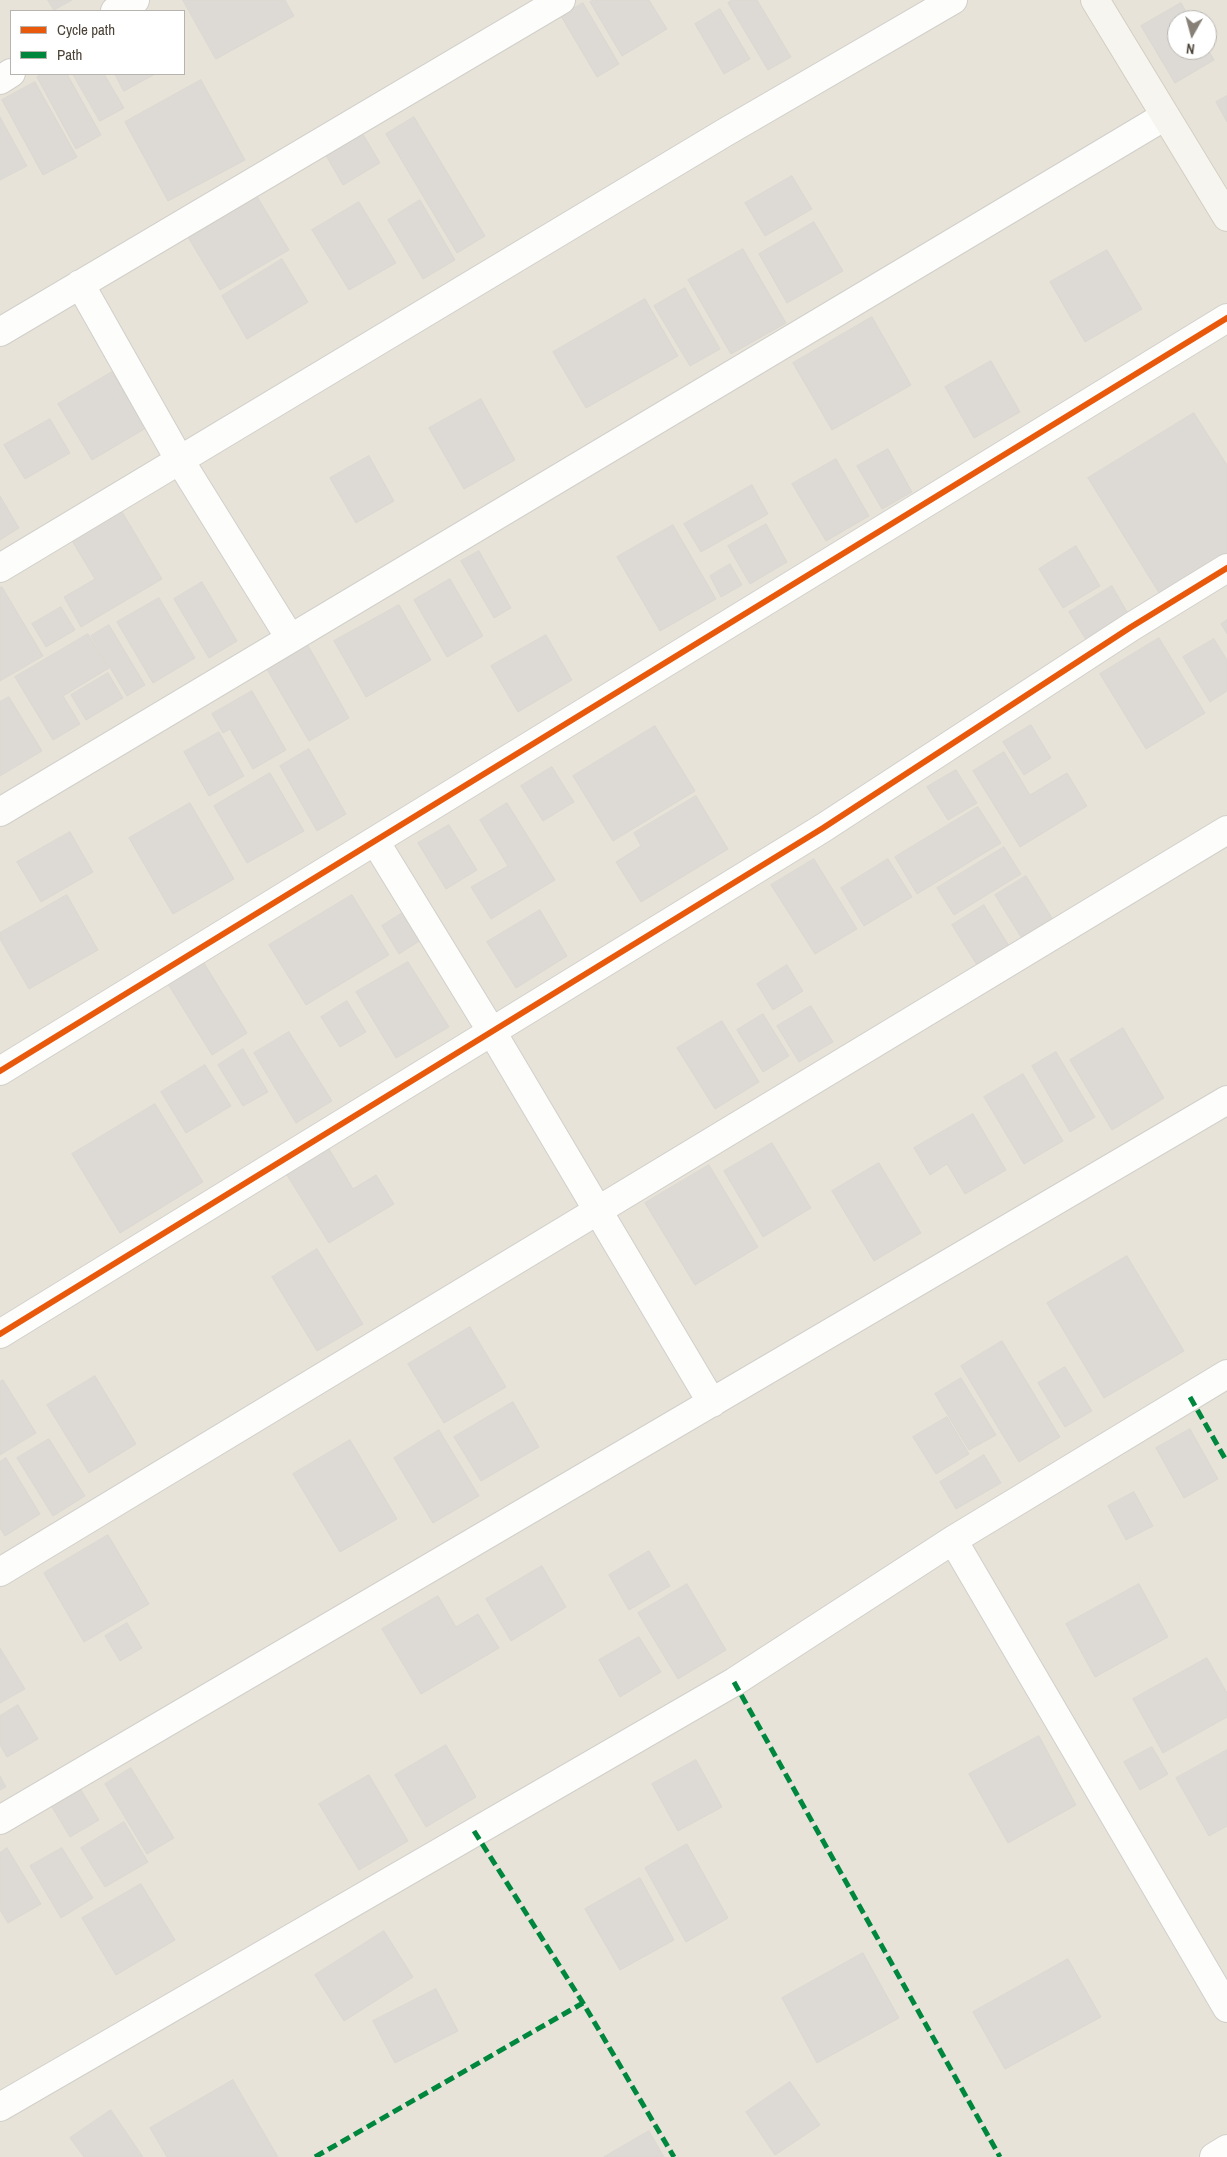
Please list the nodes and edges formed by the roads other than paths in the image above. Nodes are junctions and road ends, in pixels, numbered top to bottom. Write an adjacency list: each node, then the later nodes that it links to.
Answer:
1 (134, 0): 5 (street)
2 (561, 0): 8 (street)
3 (953, 0): 11 (street)
4 (1095, 0): 6 (street)
5 (118, 10)
6 (1165, 116): 7 (street); 14 (street)
7 (1227, 217)
8 (80, 284): 10 (street); 11 (street)
9 (1227, 318): 17 (street)
10 (0, 332)
11 (179, 459): 12 (street); 14 (street)
12 (0, 568)
13 (1227, 568): 18 (street)
14 (290, 638): 15 (street)
15 (0, 812)
16 (1227, 830): 21 (street)
17 (375, 841): 18 (street); 19 (street)
18 (492, 1032): 21 (street); 22 (street)
19 (0, 1071)
20 (1227, 1100): 24 (street)
21 (598, 1211): 24 (street); 26 (street)
22 (0, 1334)
23 (1227, 1374): 25 (street)
24 (712, 1403): 27 (street)
25 (954, 1540): 28 (street); 29 (street)
26 (0, 1572)
27 (0, 1820)
28 (1227, 2008)
29 (0, 2107)
30 (1227, 2149): 31 (street)
31 (1214, 2157)

